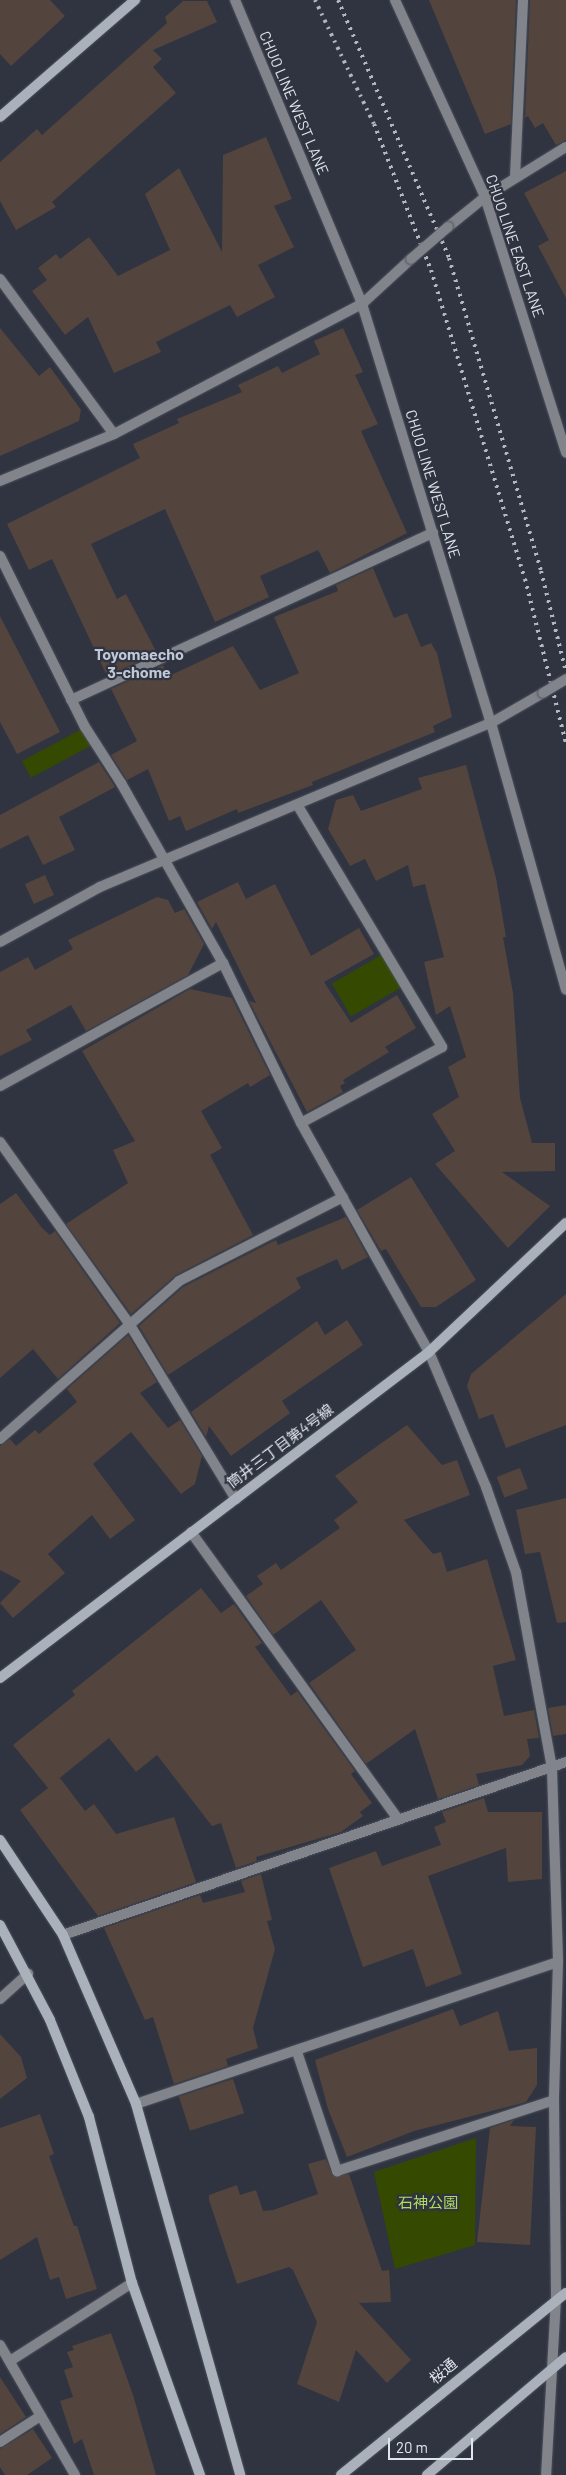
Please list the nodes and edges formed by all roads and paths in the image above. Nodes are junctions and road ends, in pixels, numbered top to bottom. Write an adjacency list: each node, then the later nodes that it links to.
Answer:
1 (135, 0): 5 (street)
2 (235, 0): 10 (street, CHUO LINE WEST LANE)
3 (395, 0): 8 (street, CHUO LINE EAST LANE)
4 (523, 0): 7 (street)
5 (0, 117)
6 (566, 147): 7 (street)
7 (515, 177): 8 (street)
8 (485, 197): 10 (street, bridge); 12 (street, CHUO LINE EAST LANE)
9 (0, 279): 11 (street)
10 (362, 304): 11 (street); 15 (street, CHUO LINE WEST LANE)
11 (114, 434): 14 (street)
12 (564, 440): 13 (street, CHUO LINE EAST LANE)
13 (566, 452)
14 (0, 481)
15 (433, 533): 18 (street); 19 (street, CHUO LINE WEST LANE)
16 (0, 556): 18 (street)
17 (566, 679): 19 (street, bridge)
18 (71, 700): 21 (street)
19 (492, 722): 20 (street); 24 (street, CHUO LINE WEST LANE)
20 (298, 806): 21 (street); 26 (street)
21 (163, 859): 22 (street); 23 (street)
22 (0, 942)
23 (223, 963): 25 (street); 26 (street)
24 (566, 990)
25 (0, 1086)
26 (302, 1123): 28 (street)
27 (0, 1142): 30 (street)
28 (343, 1197): 30 (street); 31 (street)
29 (566, 1223): 31 (street, 筒井三丁目第4号線)
30 (130, 1324): 32 (street); 33 (street)
31 (429, 1352): 33 (street, 筒井三丁目第4号線); 37 (street)
32 (0, 1439)
33 (236, 1499): 34 (street, 筒井三丁目第4号線)
34 (191, 1532): 35 (street, 筒井三丁目第4号線); 38 (street)
35 (0, 1678)
36 (566, 1762): 37 (street)
37 (552, 1770): 38 (street); 42 (street)
38 (397, 1818): 41 (street)
39 (0, 1840): 41 (street)
40 (0, 1925): 43 (street)
41 (63, 1935): 47 (street)
42 (558, 1962): 45 (street); 46 (street)
43 (28, 1974): 44 (street); 48 (street)
44 (0, 1999)
45 (297, 2052): 46 (street); 47 (street)
46 (554, 2100): 50 (street)
47 (136, 2104): 59 (street)
48 (132, 2283): 53 (street); 58 (street)
49 (566, 2293): 50 (street, 桜通)
50 (556, 2298): 54 (street); 60 (street, 桜通)
51 (0, 2345): 53 (street)
52 (566, 2357): 54 (street)
53 (10, 2361): 55 (street)
54 (554, 2364): 61 (street); 62 (street)
55 (39, 2417): 56 (street); 57 (street)
56 (0, 2442)
57 (75, 2475)
58 (200, 2475)
59 (240, 2475)
60 (341, 2475)
61 (427, 2475)
62 (546, 2475)

